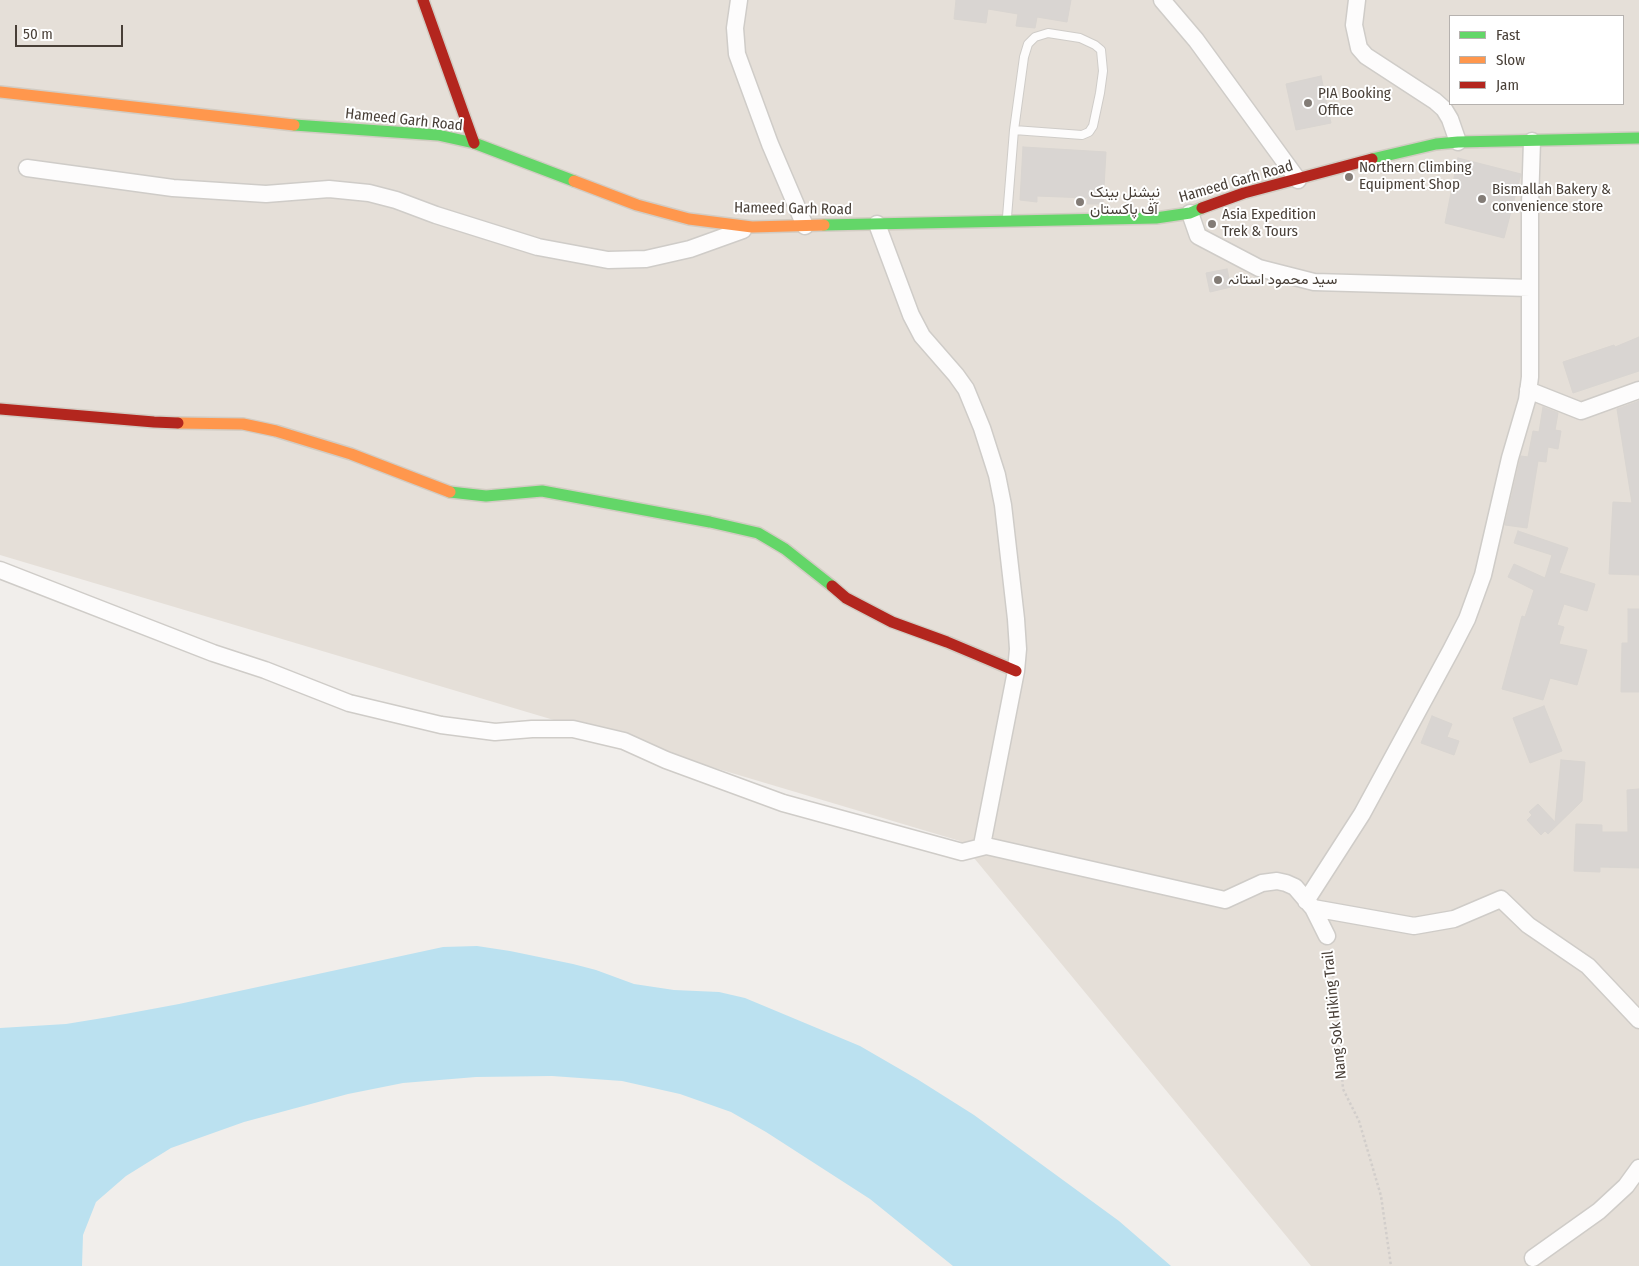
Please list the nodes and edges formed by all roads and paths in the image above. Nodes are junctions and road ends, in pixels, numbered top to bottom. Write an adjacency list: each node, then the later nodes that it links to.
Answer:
1 (423, 0): 9 (main road)
2 (739, 0): 16 (street)
3 (1357, 0): 10 (street)
4 (1161, 1): 12 (street)
5 (0, 92): 9 (main road, Hameed Garh Road)
6 (1014, 130): 6 (lane); 14 (lane)
7 (1639, 138): 8 (main road, Hameed Garh Road)
8 (1532, 140): 10 (main road, Hameed Garh Road); 18 (street)
9 (474, 142): 17 (main road, Hameed Garh Road)
10 (1458, 142): 12 (main road, Hameed Garh Road)
11 (27, 168): 17 (street)
12 (1298, 180): 13 (main road, Hameed Garh Road)
13 (1190, 213): 14 (main road, Hameed Garh Road); 18 (street)
14 (1006, 221): 15 (main road, Hameed Garh Road)
15 (876, 224): 16 (main road, Hameed Garh Road); 23 (street)
16 (805, 226): 17 (main road, Hameed Garh Road)
17 (752, 227)
18 (1530, 288): 19 (street)
19 (1528, 390): 20 (street); 25 (street)
20 (1639, 390)
21 (0, 408): 23 (main road)
22 (0, 570): 24 (street)
23 (1016, 672): 24 (street)
24 (986, 846): 25 (street)
25 (1310, 905): 26 (street); 27 (street)
26 (1326, 936): 30 (path, Nang Sok Hiking Trail)
27 (1639, 1020)
28 (1639, 1168): 29 (street)
29 (1533, 1258)
30 (1391, 1266)

